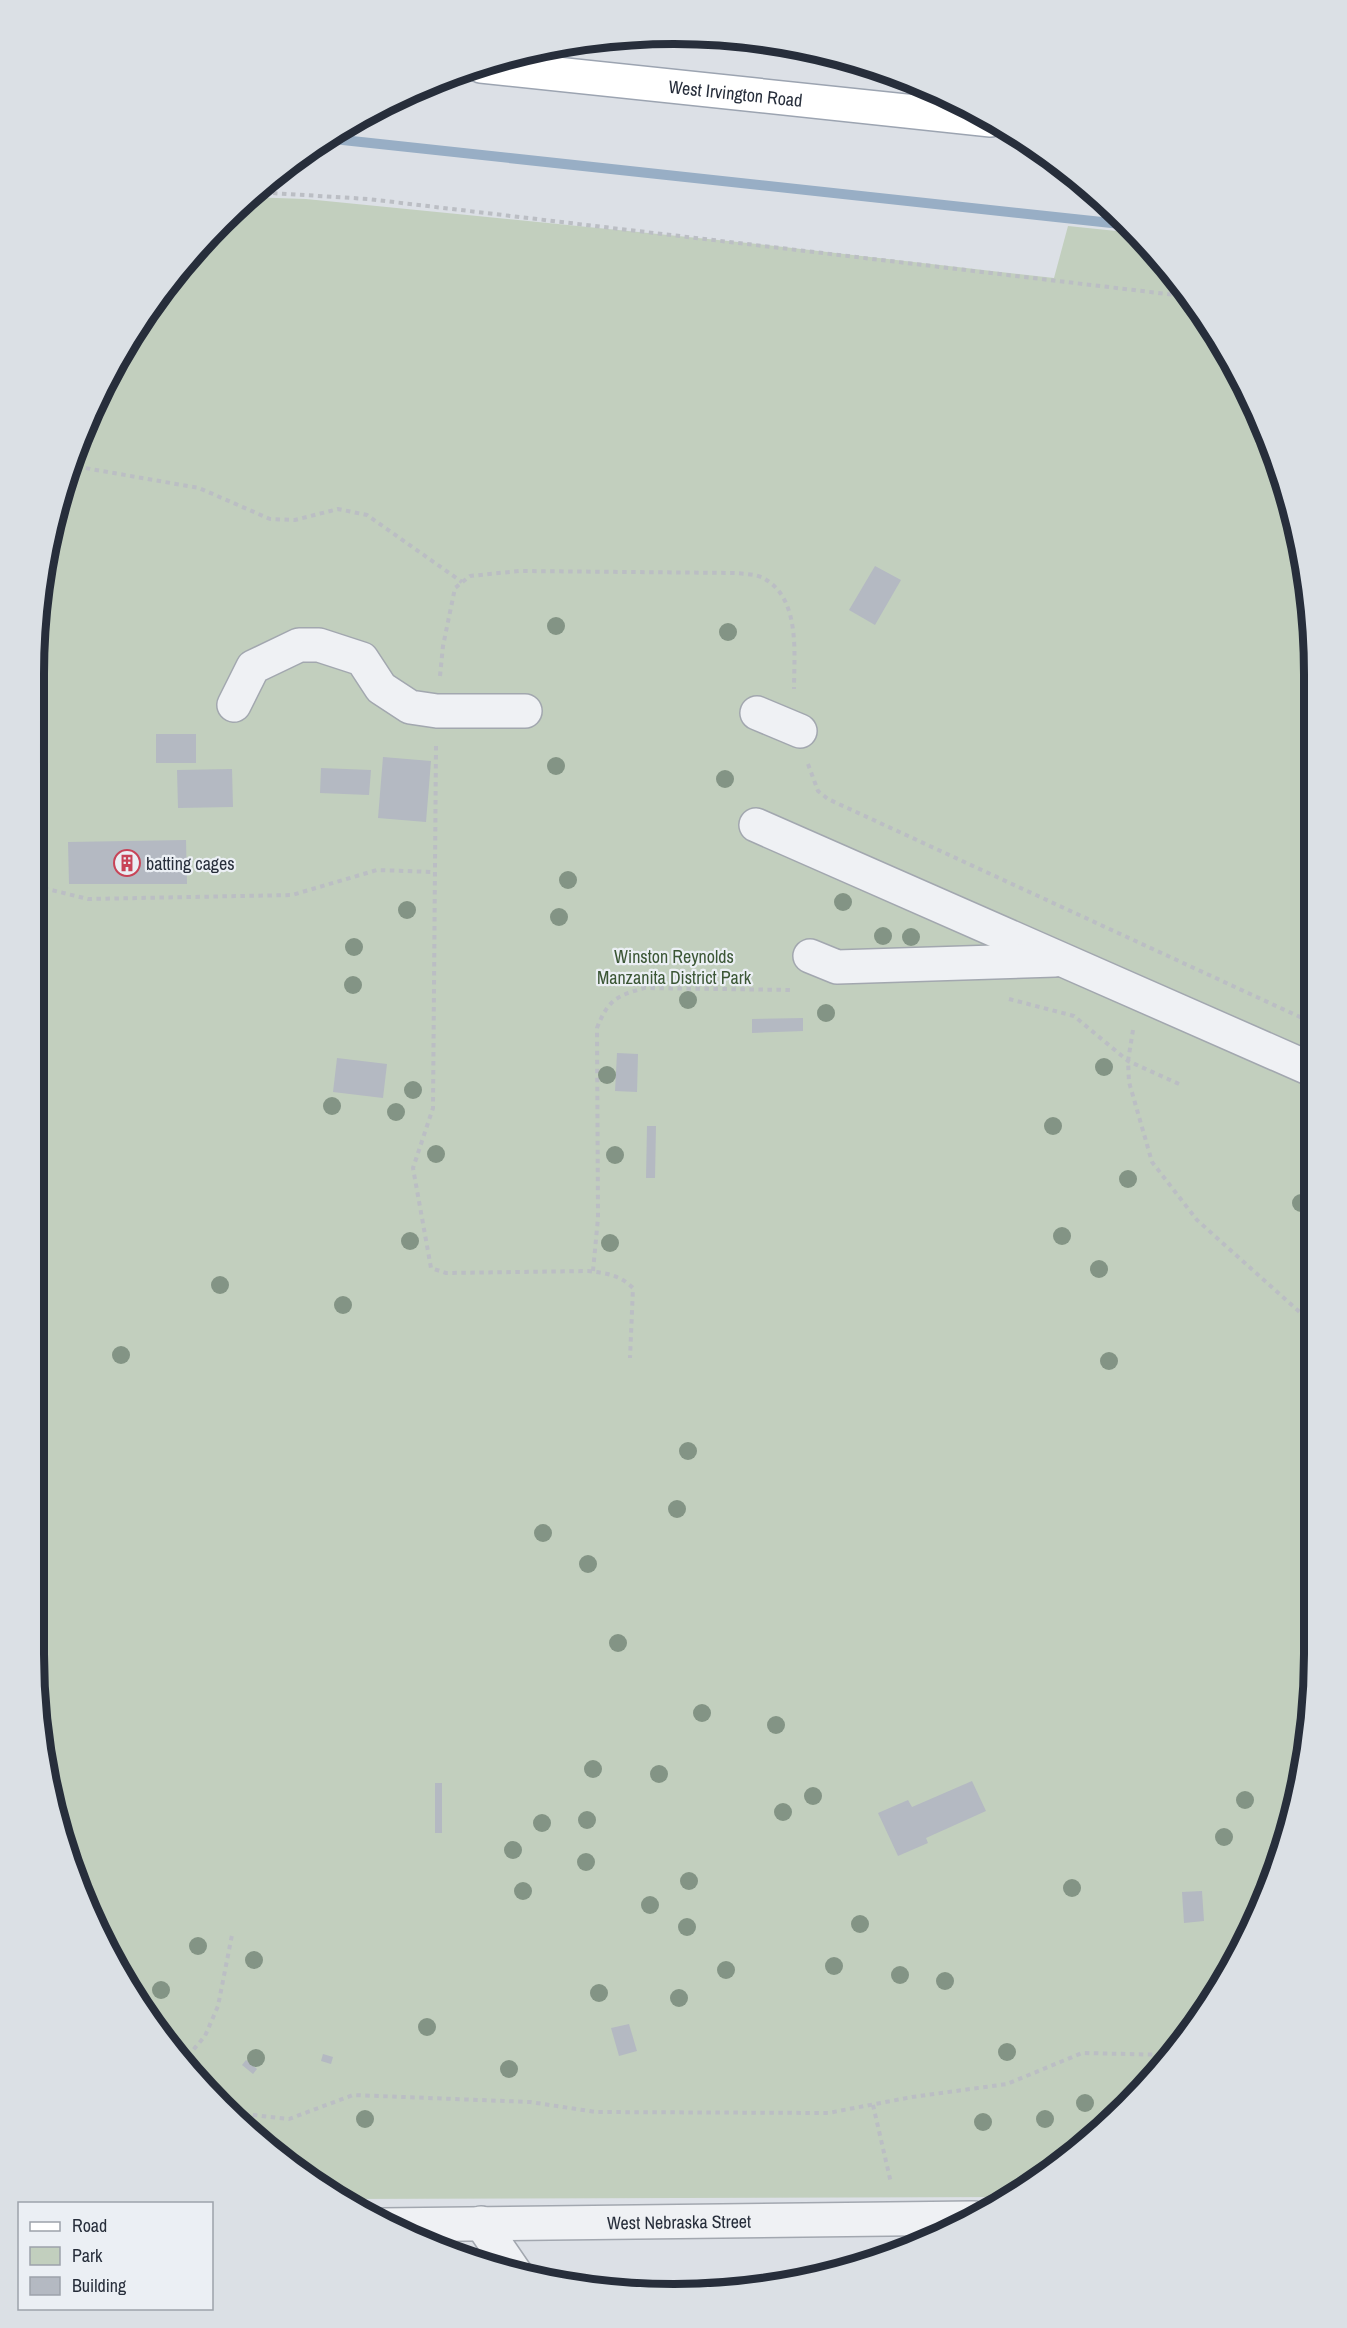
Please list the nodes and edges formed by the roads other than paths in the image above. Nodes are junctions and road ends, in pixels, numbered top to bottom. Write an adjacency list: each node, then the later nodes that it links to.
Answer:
1 (500, 68): 2 (main road, West Irvington Road)
2 (970, 118)
3 (234, 705): 4 (street)
4 (525, 711)
5 (757, 713): 6 (street)
6 (800, 731)
7 (756, 825): 9 (street)
8 (810, 956): 9 (street)
9 (1062, 960): 10 (street)
10 (1304, 1066)
11 (956, 2218): 12 (street, West Nebraska Street)
12 (481, 2223): 13 (street, West Nebraska Street); 14 (street)
13 (405, 2225)
14 (508, 2262)

